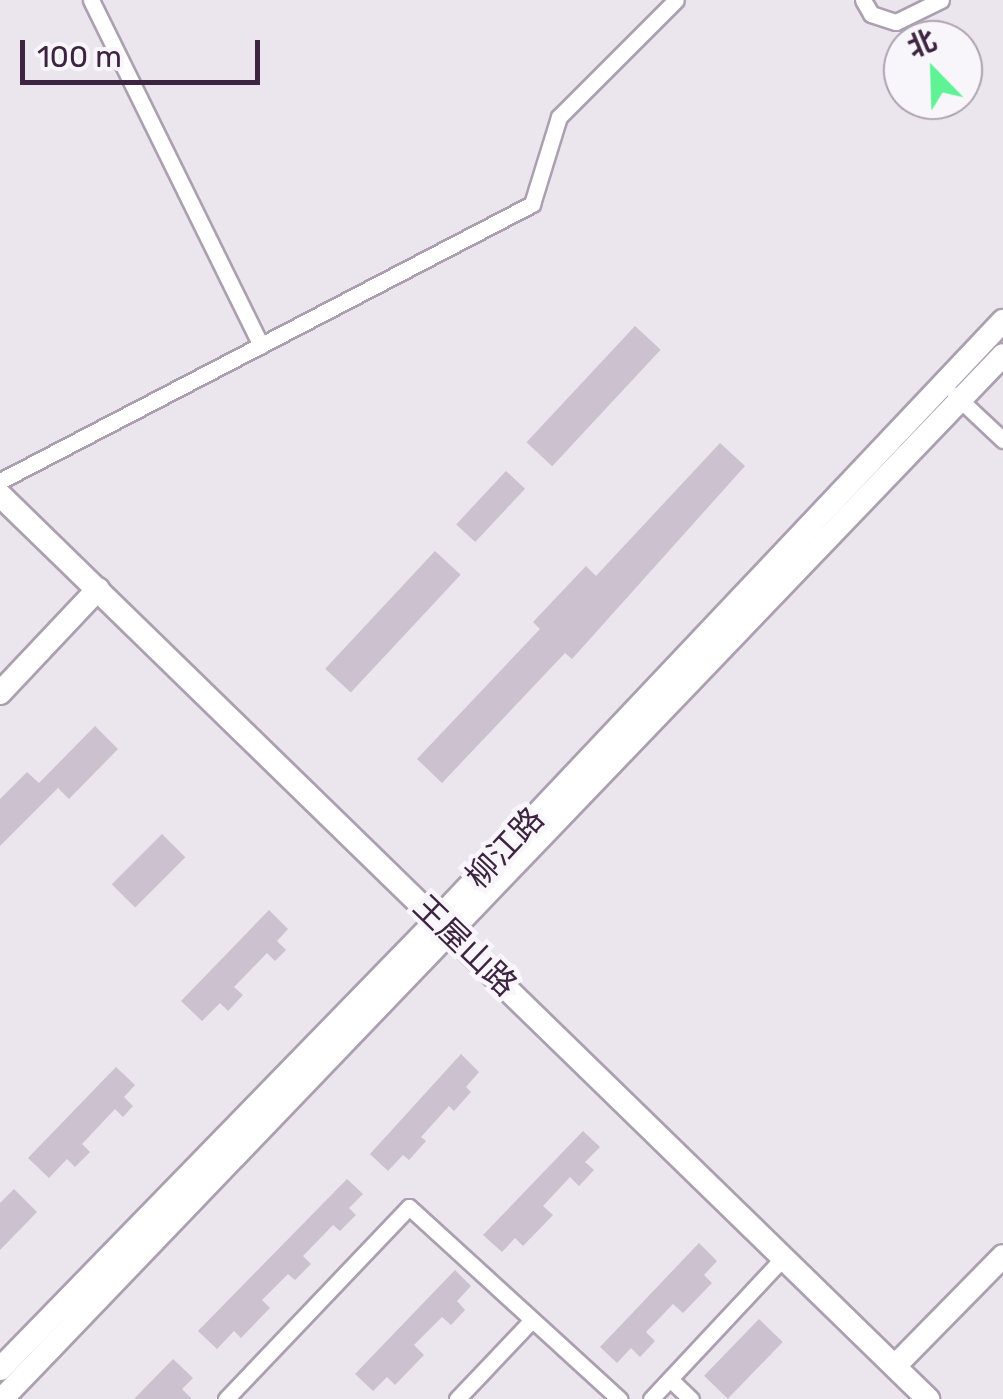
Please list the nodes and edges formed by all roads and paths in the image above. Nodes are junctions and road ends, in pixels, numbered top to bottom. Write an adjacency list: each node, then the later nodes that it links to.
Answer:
1 (91, 0): 6 (street)
2 (676, 0): 6 (street)
3 (863, 0): 4 (street)
4 (940, 0)
5 (1003, 321): 8 (street, 柳江路)
6 (261, 345): 10 (street)
7 (1003, 355): 8 (street, 柳江路)
8 (952, 392): 9 (street); 14 (street, 柳江路)
9 (1003, 440)
10 (0, 482)
11 (0, 495): 12 (street, 王屋山路)
12 (98, 589): 13 (street); 14 (street, 王屋山路)
13 (0, 694)
14 (445, 926): 15 (street, 王屋山路); 19 (street, 柳江路); 21 (street, 柳江路)
15 (785, 1256): 18 (street, 王屋山路); 20 (street)
16 (1003, 1256): 18 (street)
17 (532, 1320): 22 (street); 23 (street); 24 (street)
18 (895, 1366): 27 (street, 王屋山路)
19 (0, 1370)
20 (670, 1379): 25 (street); 26 (street)
21 (2, 1399)
22 (226, 1399)
23 (458, 1399)
24 (619, 1399)
25 (652, 1399)
26 (691, 1399)
27 (928, 1399)

